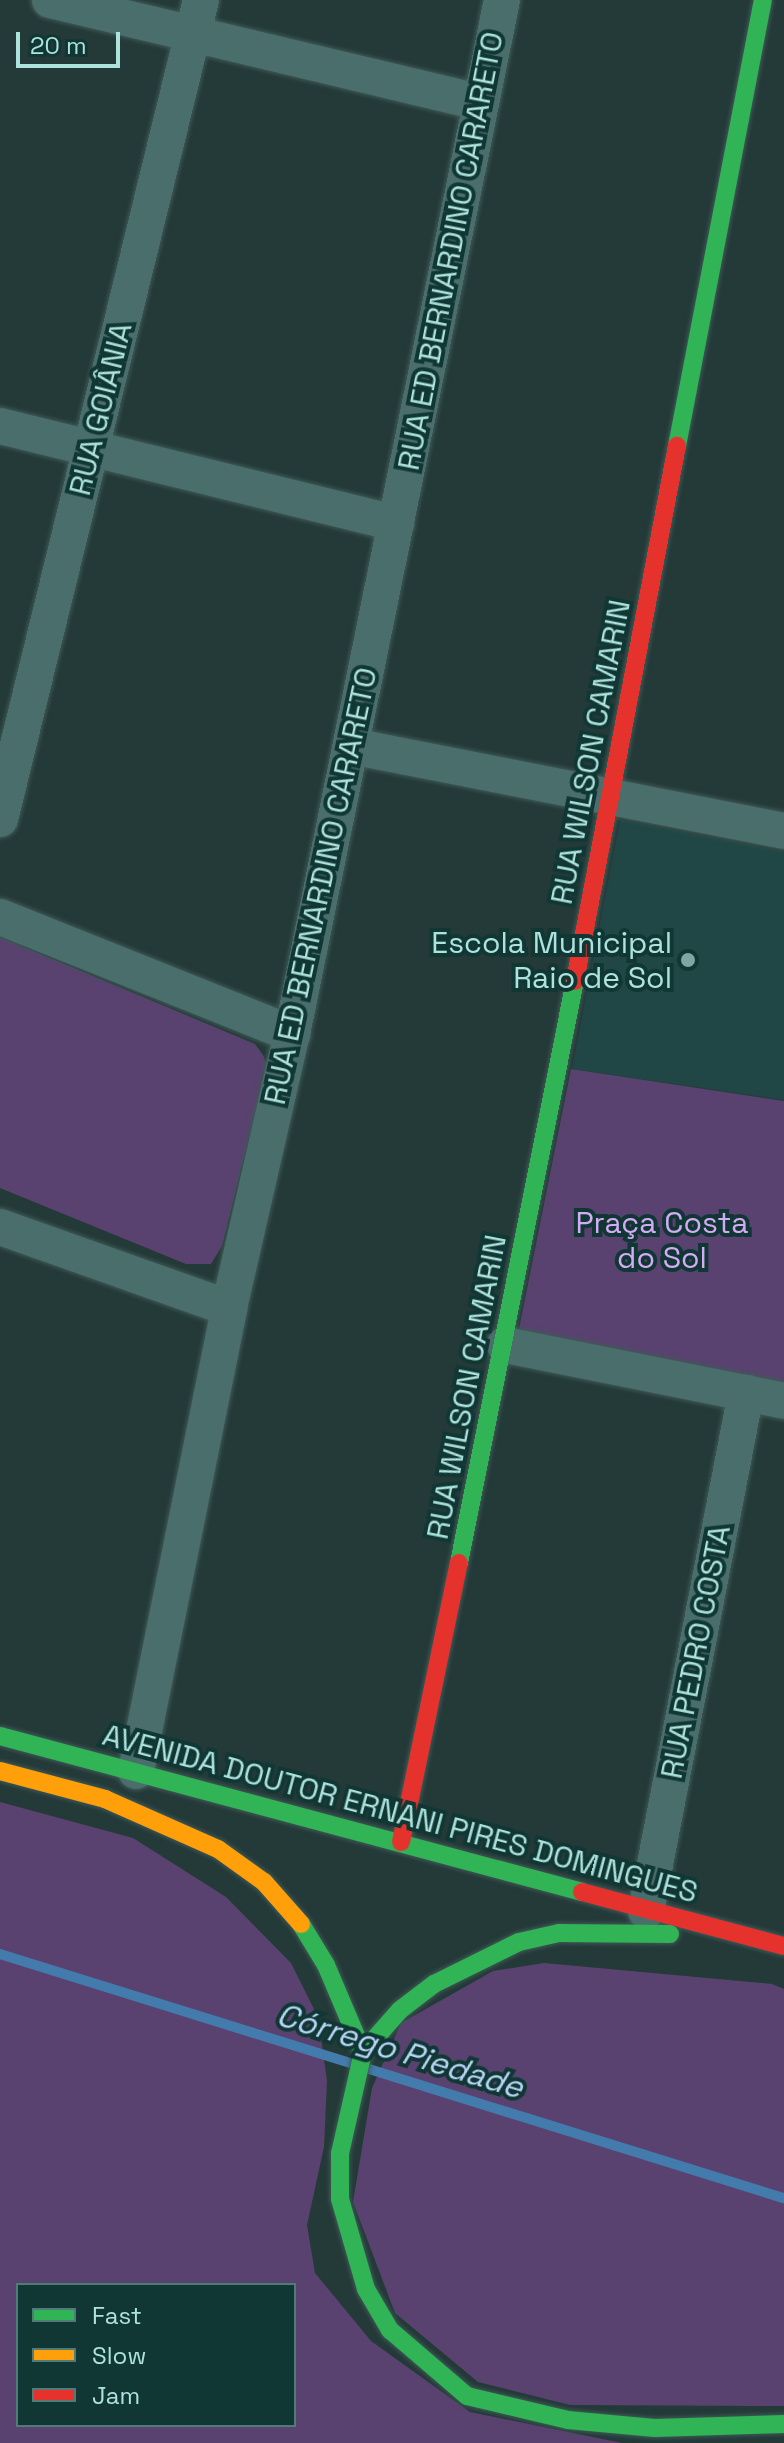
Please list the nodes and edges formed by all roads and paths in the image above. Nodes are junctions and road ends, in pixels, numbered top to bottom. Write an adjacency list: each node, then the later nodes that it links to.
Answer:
1 (50, 0): 4 (street)
2 (502, 0): 5 (street, RUA ED BERNARDINO CARARETO)
3 (763, 0): 10 (main road, RUA WILSON CAMARIN)
4 (197, 17): 5 (street); 7 (street, RUA GOIÂNIA)
5 (481, 103): 8 (street, RUA ED BERNARDINO CARARETO)
6 (0, 426): 7 (street)
7 (91, 448): 8 (street); 11 (street, RUA GOIÂNIA)
8 (396, 523): 9 (street, RUA ED BERNARDINO CARARETO)
9 (351, 746): 10 (street); 14 (street, RUA ED BERNARDINO CARARETO)
10 (611, 797): 12 (street); 17 (main road, RUA WILSON CAMARIN)
11 (0, 819)
12 (784, 831)
13 (0, 917): 14 (street)
14 (292, 1034): 16 (street, RUA ED BERNARDINO CARARETO)
15 (0, 1227): 16 (street)
16 (229, 1308): 22 (street, RUA ED BERNARDINO CARARETO)
17 (505, 1345): 18 (street); 23 (main road, RUA WILSON CAMARIN)
18 (746, 1393): 19 (street); 24 (street, RUA PEDRO COSTA)
19 (784, 1401)
20 (0, 1736): 22 (main road, AVENIDA DOUTOR ERNANI PIRES DOMINGUES)
21 (0, 1771): 26 (main road, AVENIDA DOUTOR ERNANI PIRES DOMINGUES)
22 (136, 1771): 23 (main road, AVENIDA DOUTOR ERNANI PIRES DOMINGUES)
23 (401, 1842): 24 (main road, AVENIDA DOUTOR ERNANI PIRES DOMINGUES)
24 (646, 1911): 25 (main road, AVENIDA DOUTOR ERNANI PIRES DOMINGUES)
25 (778, 1944): 26 (main road)
26 (362, 2057): 27 (main road)
27 (784, 2424)

